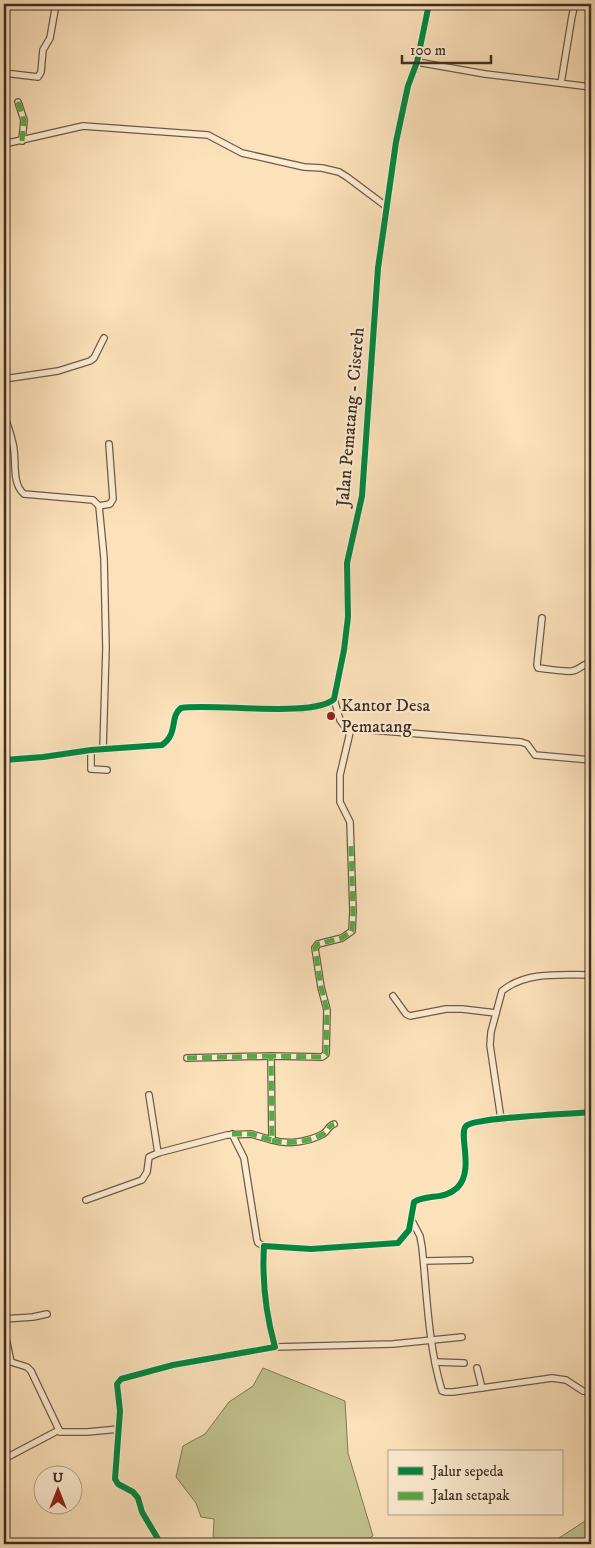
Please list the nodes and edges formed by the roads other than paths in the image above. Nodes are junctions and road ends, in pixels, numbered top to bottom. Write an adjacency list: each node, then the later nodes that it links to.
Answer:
1 (56, 4): 5 (street)
2 (429, 4): 4 (street, Jalan Pematang - Cisereh)
3 (575, 4): 6 (street)
4 (417, 62): 6 (street); 11 (street, Jalan Pematang - Cisereh)
5 (4, 73)
6 (561, 83): 7 (street)
7 (591, 87)
8 (18, 102): 9 (street)
9 (22, 141): 10 (street); 11 (street)
10 (4, 144)
11 (387, 207): 19 (street, Jalan Pematang - Cisereh)
12 (104, 338): 13 (street)
13 (4, 379)
14 (4, 414): 16 (street)
15 (109, 444): 16 (street)
16 (98, 506): 21 (street)
17 (542, 618): 18 (street)
18 (591, 664)
19 (334, 700): 20 (street); 21 (street)
20 (351, 728): 24 (street); 29 (street)
21 (103, 749): 22 (street)
22 (91, 750): 23 (street); 25 (street)
23 (4, 760)
24 (591, 760)
25 (106, 770)
26 (591, 975): 28 (street)
27 (393, 996): 28 (street)
28 (496, 1013): 33 (street)
29 (270, 1056): 30 (street); 36 (street)
30 (187, 1058)
31 (149, 1096): 37 (street)
32 (591, 1112): 33 (street)
33 (501, 1119): 39 (street)
34 (334, 1124): 36 (street)
35 (232, 1134): 36 (street); 37 (street); 40 (street)
36 (272, 1140)
37 (158, 1153): 38 (street)
38 (86, 1200)
39 (411, 1219): 40 (street); 42 (street)
40 (264, 1246): 48 (street)
41 (470, 1260): 42 (street)
42 (424, 1261): 47 (street)
43 (47, 1314): 44 (street)
44 (4, 1319)
45 (4, 1329): 55 (street)
46 (462, 1336): 47 (street)
47 (432, 1340): 48 (street); 49 (street)
48 (275, 1347): 54 (street)
49 (435, 1362): 50 (street); 52 (street)
50 (464, 1363)
51 (477, 1368): 52 (street)
52 (482, 1388): 53 (street)
53 (591, 1392)
54 (120, 1429): 55 (street); 57 (street)
55 (59, 1430): 56 (street)
56 (4, 1459)
57 (161, 1544)

